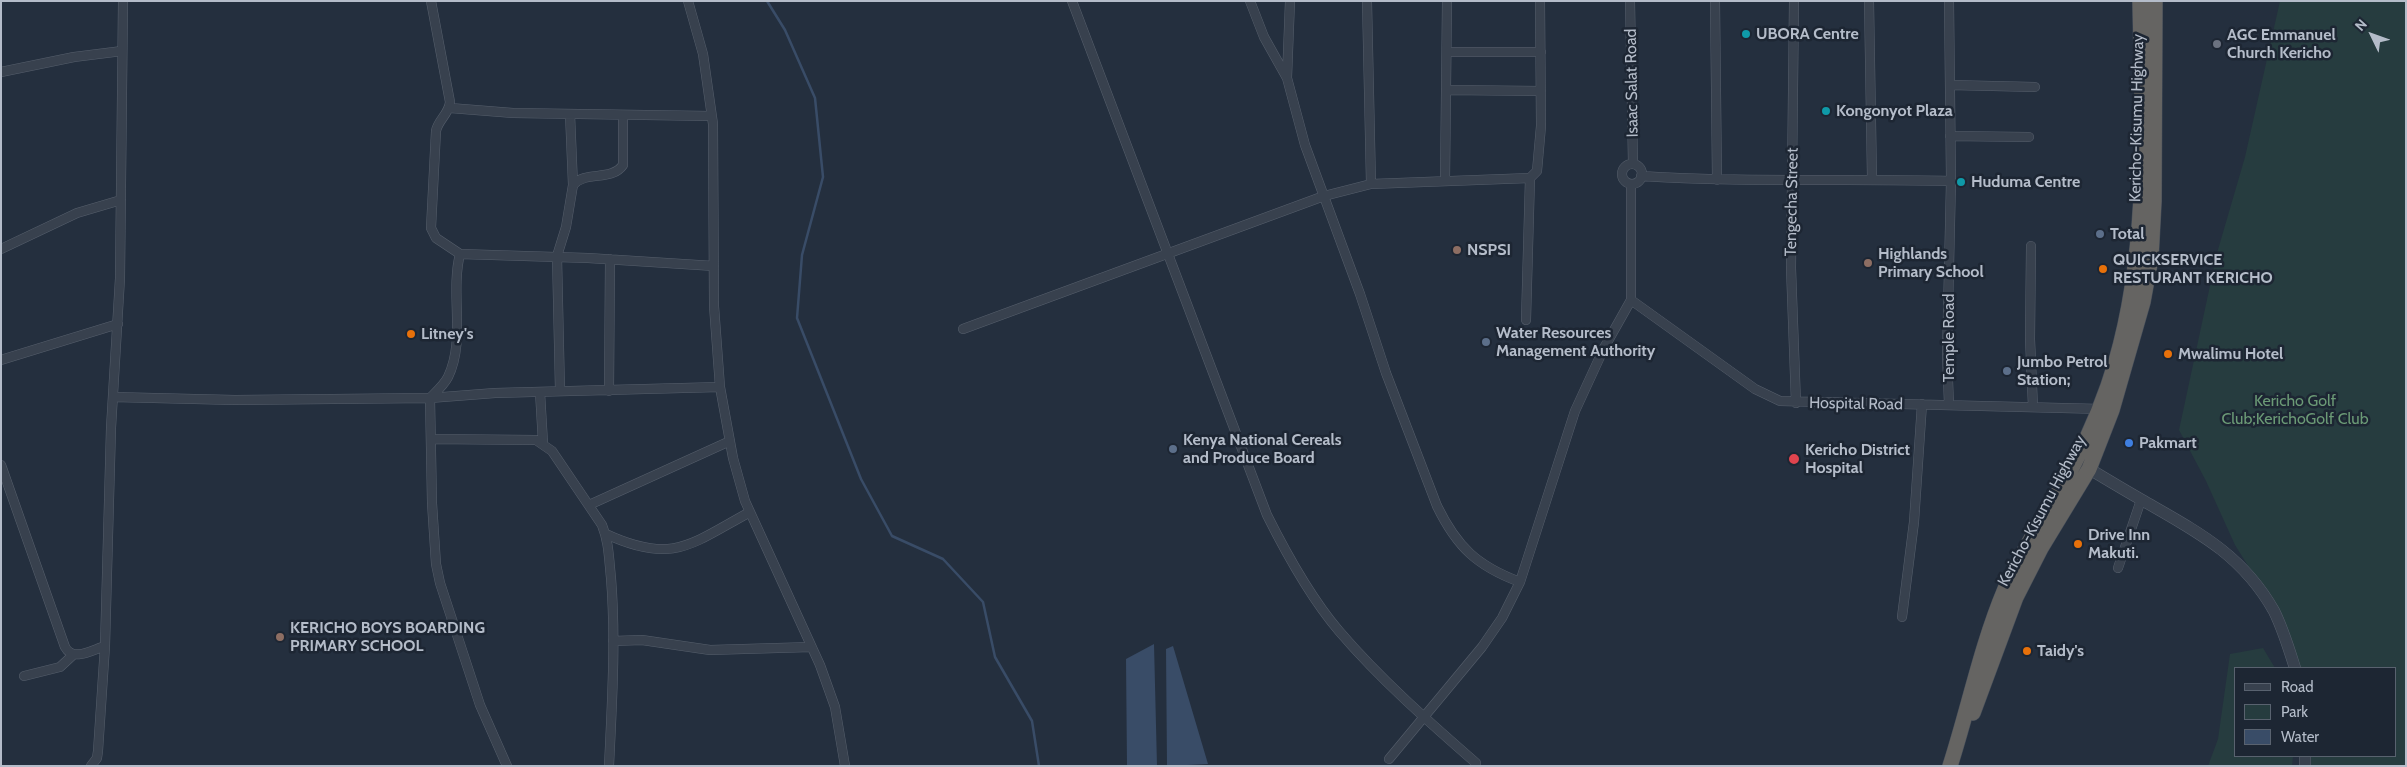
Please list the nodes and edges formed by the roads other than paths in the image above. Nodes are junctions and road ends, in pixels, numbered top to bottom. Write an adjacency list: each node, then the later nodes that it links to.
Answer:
1 (123, 1): 17 (street)
2 (431, 1): 26 (street)
3 (688, 1): 29 (street)
4 (1072, 1): 47 (street)
5 (1250, 1): 21 (street)
6 (1290, 1): 21 (street)
7 (1367, 1): 40 (street)
8 (1447, 1): 18 (street)
9 (1540, 1): 19 (street)
10 (1630, 1): 32 (street, Isaac Salat Road)
11 (1715, 1): 37 (street)
12 (1794, 1): 38 (street, Tengecha Street)
13 (1869, 1): 35 (street)
14 (1949, 1): 22 (street, Temple Road)
15 (2140, 1): 67 (highway, Kericho-Kisumu Highway)
16 (2155, 1): 67 (highway, Kericho-Kisumu Highway)
17 (122, 51): 20 (street); 44 (street)
18 (1448, 52): 19 (street); 24 (street)
19 (1541, 52): 25 (street)
20 (1, 72)
21 (1287, 78): 43 (street)
22 (1950, 85): 23 (street); 30 (street, Temple Road)
23 (2035, 87)
24 (1447, 90): 25 (street); 36 (street)
25 (1541, 91): 34 (street)
26 (450, 108): 27 (street); 48 (street)
27 (570, 114): 28 (street); 42 (street)
28 (623, 115): 29 (street); 42 (street)
29 (711, 116): 51 (street)
30 (1950, 136): 31 (street); 39 (street, Temple Road)
31 (2029, 137)
32 (1633, 164): 33 (street); 41 (street)
33 (1642, 176): 37 (street); 41 (street)
34 (1530, 178): 36 (street); 53 (street)
35 (1872, 179): 38 (street); 39 (street)
36 (1445, 180): 40 (street)
37 (1717, 180): 38 (street)
38 (1793, 180): 63 (street, Tengecha Street)
39 (1951, 181): 65 (street, Temple Road)
40 (1370, 184): 43 (street)
41 (1631, 184): 52 (street)
42 (573, 185): 49 (street)
43 (1324, 196): 47 (street); 78 (street)
44 (121, 200): 46 (street); 54 (street)
45 (2031, 246): 66 (street)
46 (1, 249)
47 (1168, 253): 55 (street); 86 (street)
48 (460, 254): 49 (street); 62 (street)
49 (557, 256): 50 (street); 58 (street)
50 (610, 259): 51 (street); 59 (street)
51 (714, 266): 57 (street)
52 (1631, 300): 63 (street, Hospital Road); 78 (street)
53 (1526, 320)
54 (118, 324): 56 (street); 61 (street)
55 (963, 329)
56 (1, 360)
57 (720, 387): 59 (street); 69 (street)
58 (560, 391): 59 (street); 60 (street)
59 (609, 391)
60 (540, 392): 62 (street); 70 (street)
61 (113, 397): 62 (street); 81 (street)
62 (430, 398): 68 (street)
63 (1796, 403): 64 (street, Hospital Road)
64 (1922, 404): 65 (street, Hospital Road); 79 (street)
65 (1949, 404): 66 (street, Hospital Road)
66 (2033, 407): 67 (street, Hospital Road)
67 (2105, 409): 72 (highway, Kericho-Kisumu Highway)
68 (431, 439): 70 (street); 90 (street)
69 (730, 441): 74 (street); 75 (street)
70 (543, 443): 74 (street)
71 (1, 465): 83 (street)
72 (2082, 465): 73 (street); 93 (highway, Kericho-Kisumu Highway)
73 (2141, 500): 77 (street); 84 (street)
74 (588, 505): 76 (street)
75 (750, 512): 76 (street); 82 (street)
76 (606, 534): 80 (street)
77 (2118, 568)
78 (1520, 582): 86 (street)
79 (1902, 617)
80 (613, 641): 82 (street); 91 (street)
81 (105, 646): 83 (street); 89 (street)
82 (811, 647): 92 (street)
83 (73, 655): 85 (street)
84 (2295, 667)
85 (24, 676)
86 (1425, 718): 87 (street); 88 (street)
87 (1390, 759)
88 (1476, 763)
89 (91, 766)
90 (507, 766)
91 (609, 766)
92 (845, 766)
93 (1950, 766)

